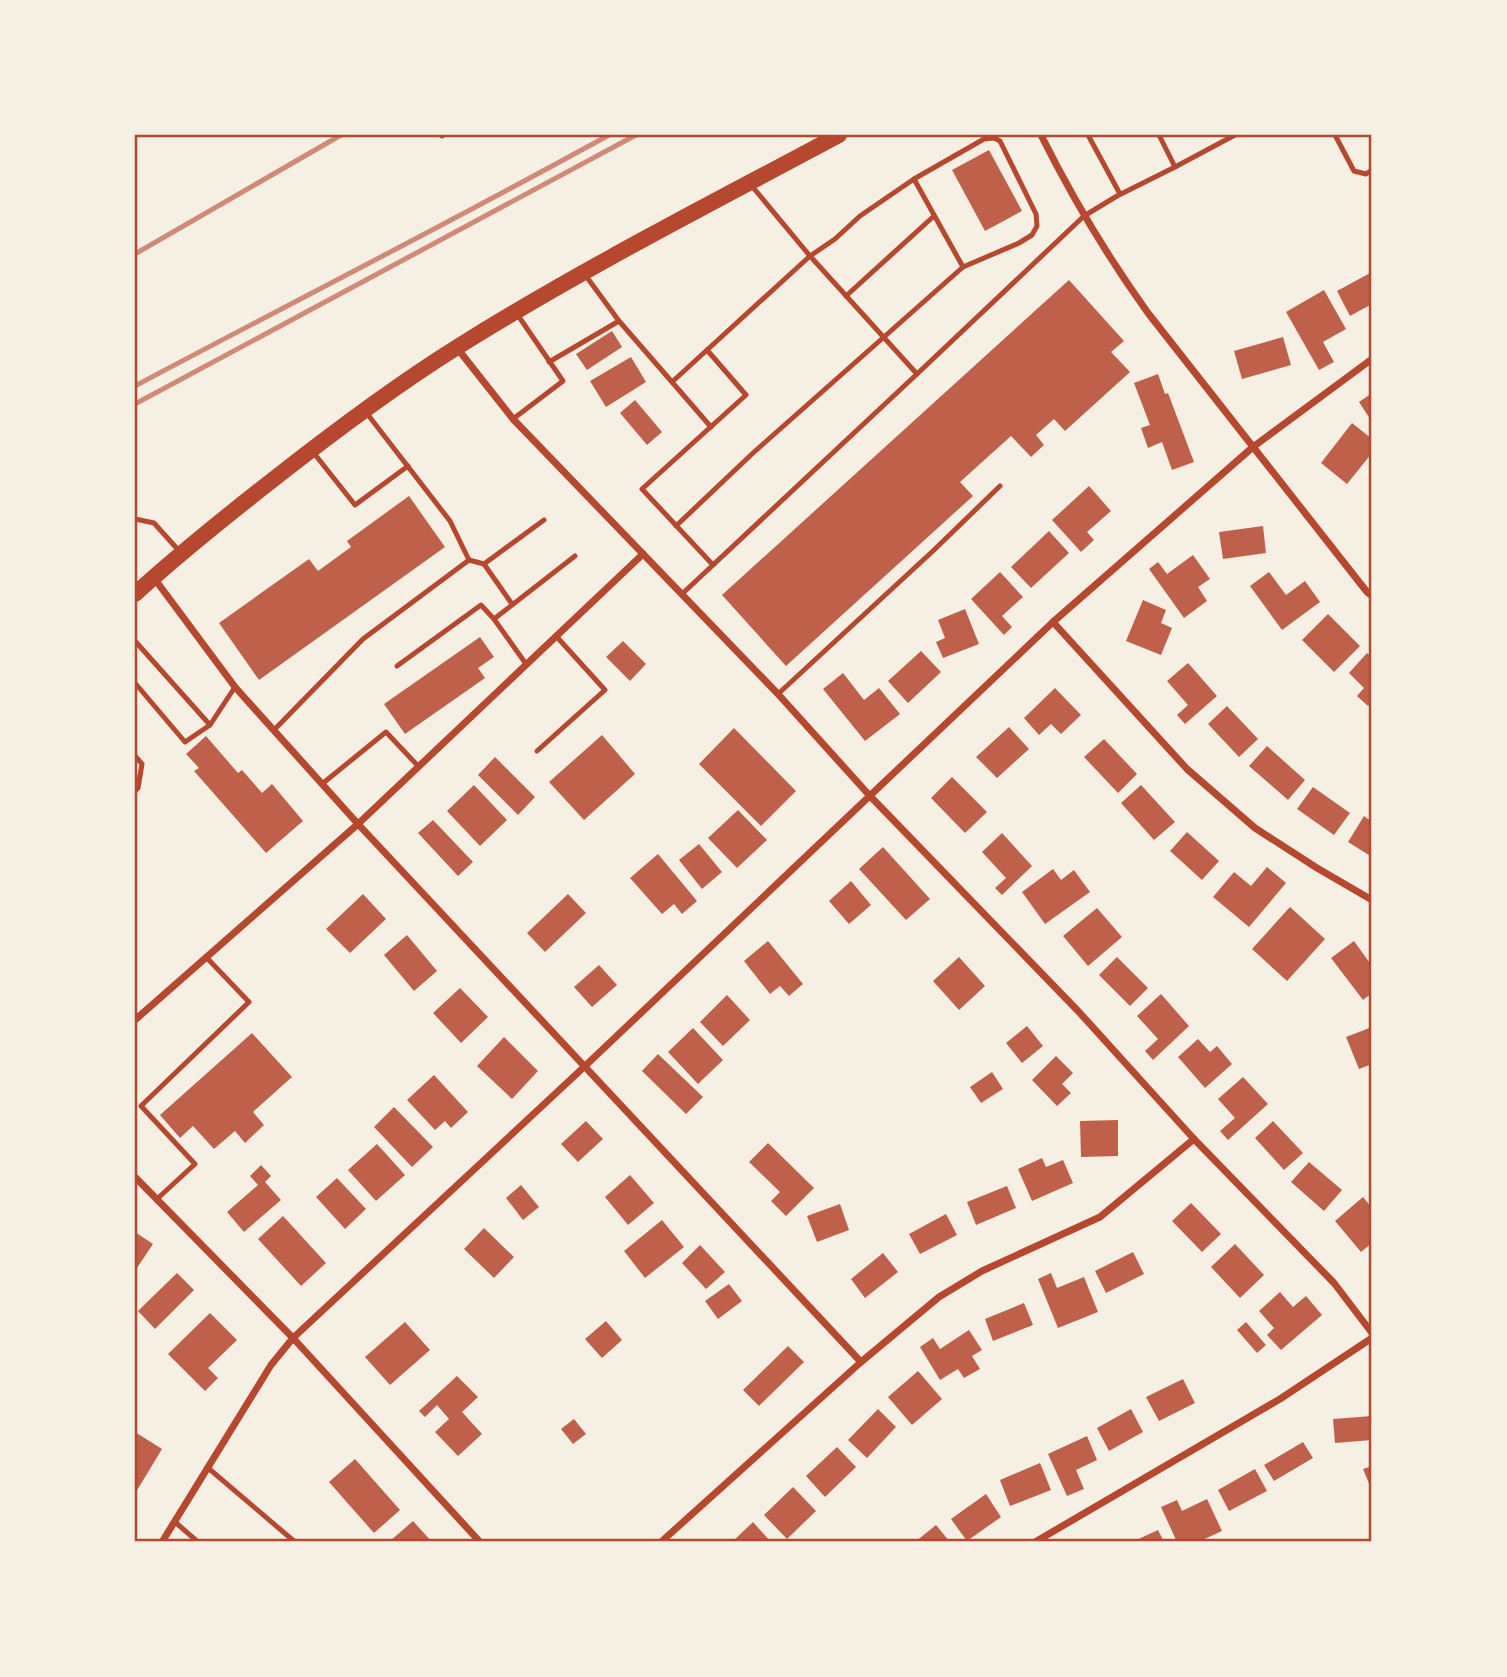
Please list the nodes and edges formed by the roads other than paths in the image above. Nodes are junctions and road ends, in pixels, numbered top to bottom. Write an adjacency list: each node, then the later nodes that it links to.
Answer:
1 (839, 135): 12 (main road)
2 (1041, 135): 15 (street)
3 (1088, 135): 13 (lane)
4 (1159, 135): 9 (lane)
5 (1218, 135): 8 (lane)
6 (1235, 135): 8 (lane)
7 (1335, 135): 10 (lane)
8 (1222, 142): 9 (lane)
9 (1175, 167): 13 (lane)
10 (1372, 170)
11 (914, 179): 14 (lane); 16 (lane); 17 (lane)
12 (749, 183): 16 (lane); 18 (main road)
13 (1120, 194): 15 (lane)
14 (934, 216): 17 (lane); 19 (lane)
15 (1084, 216): 27 (lane); 32 (street)
16 (810, 256): 19 (lane); 24 (lane)
17 (963, 267): 22 (lane)
18 (584, 272): 20 (main road); 21 (lane)
19 (846, 296): 22 (lane)
20 (515, 312): 23 (main road); 26 (lane)
21 (619, 321): 26 (lane); 28 (lane)
22 (884, 338): 27 (lane); 38 (lane)
23 (457, 348): 29 (main road); 30 (street)
24 (707, 350): 28 (lane); 31 (lane)
25 (1372, 359): 32 (street)
26 (549, 362): 30 (lane)
27 (917, 374): 44 (lane)
28 (672, 382): 31 (lane)
29 (364, 410): 33 (main road); 34 (lane)
30 (513, 419): 40 (street)
31 (710, 427): 38 (lane)
32 (1253, 447): 48 (street); 51 (street)
33 (312, 449): 34 (lane); 39 (main road)
34 (408, 466): 42 (lane)
35 (1000, 486): 58 (lane)
36 (135, 519): 39 (lane)
37 (544, 520): 43 (lane)
38 (676, 526): 44 (lane)
39 (182, 554): 45 (main road)
40 (643, 554): 47 (street); 52 (street)
41 (575, 556): 49 (lane)
42 (469, 561): 43 (lane); 60 (lane)
43 (484, 564): 49 (lane)
44 (713, 565): 47 (lane)
45 (153, 577): 46 (main road); 57 (street)
46 (135, 594)
47 (682, 594): 58 (street)
48 (1372, 596)
49 (512, 604): 50 (lane)
50 (494, 618): 54 (lane); 55 (lane)
51 (1053, 622): 66 (street); 68 (street)
52 (556, 636): 54 (street); 61 (lane)
53 (135, 641): 59 (lane)
54 (526, 664): 63 (street)
55 (397, 666)
56 (135, 683): 59 (lane)
57 (235, 687): 59 (lane); 60 (street)
58 (778, 694): 66 (street)
59 (210, 725)
60 (274, 730): 64 (street)
61 (537, 751)
62 (135, 756): 65 (lane)
63 (419, 767): 64 (lane); 67 (street)
64 (322, 784): 67 (street)
65 (135, 791)
66 (870, 796): 71 (street); 72 (street)
67 (358, 824): 69 (street); 71 (street)
68 (1372, 900)
69 (206, 957): 70 (street); 74 (lane)
70 (135, 1020)
71 (584, 1067): 76 (street); 77 (street)
72 (1194, 1139): 75 (street); 77 (street)
73 (135, 1177): 74 (street)
74 (157, 1199): 76 (street)
75 (1372, 1335): 85 (street)
76 (293, 1338): 78 (street); 83 (street)
77 (861, 1362): 84 (street)
78 (207, 1467): 79 (street); 82 (lane)
79 (175, 1522): 80 (street); 81 (lane)
80 (162, 1542)
81 (198, 1542)
82 (295, 1542)
83 (480, 1542)
84 (661, 1542)
85 (1035, 1542)

